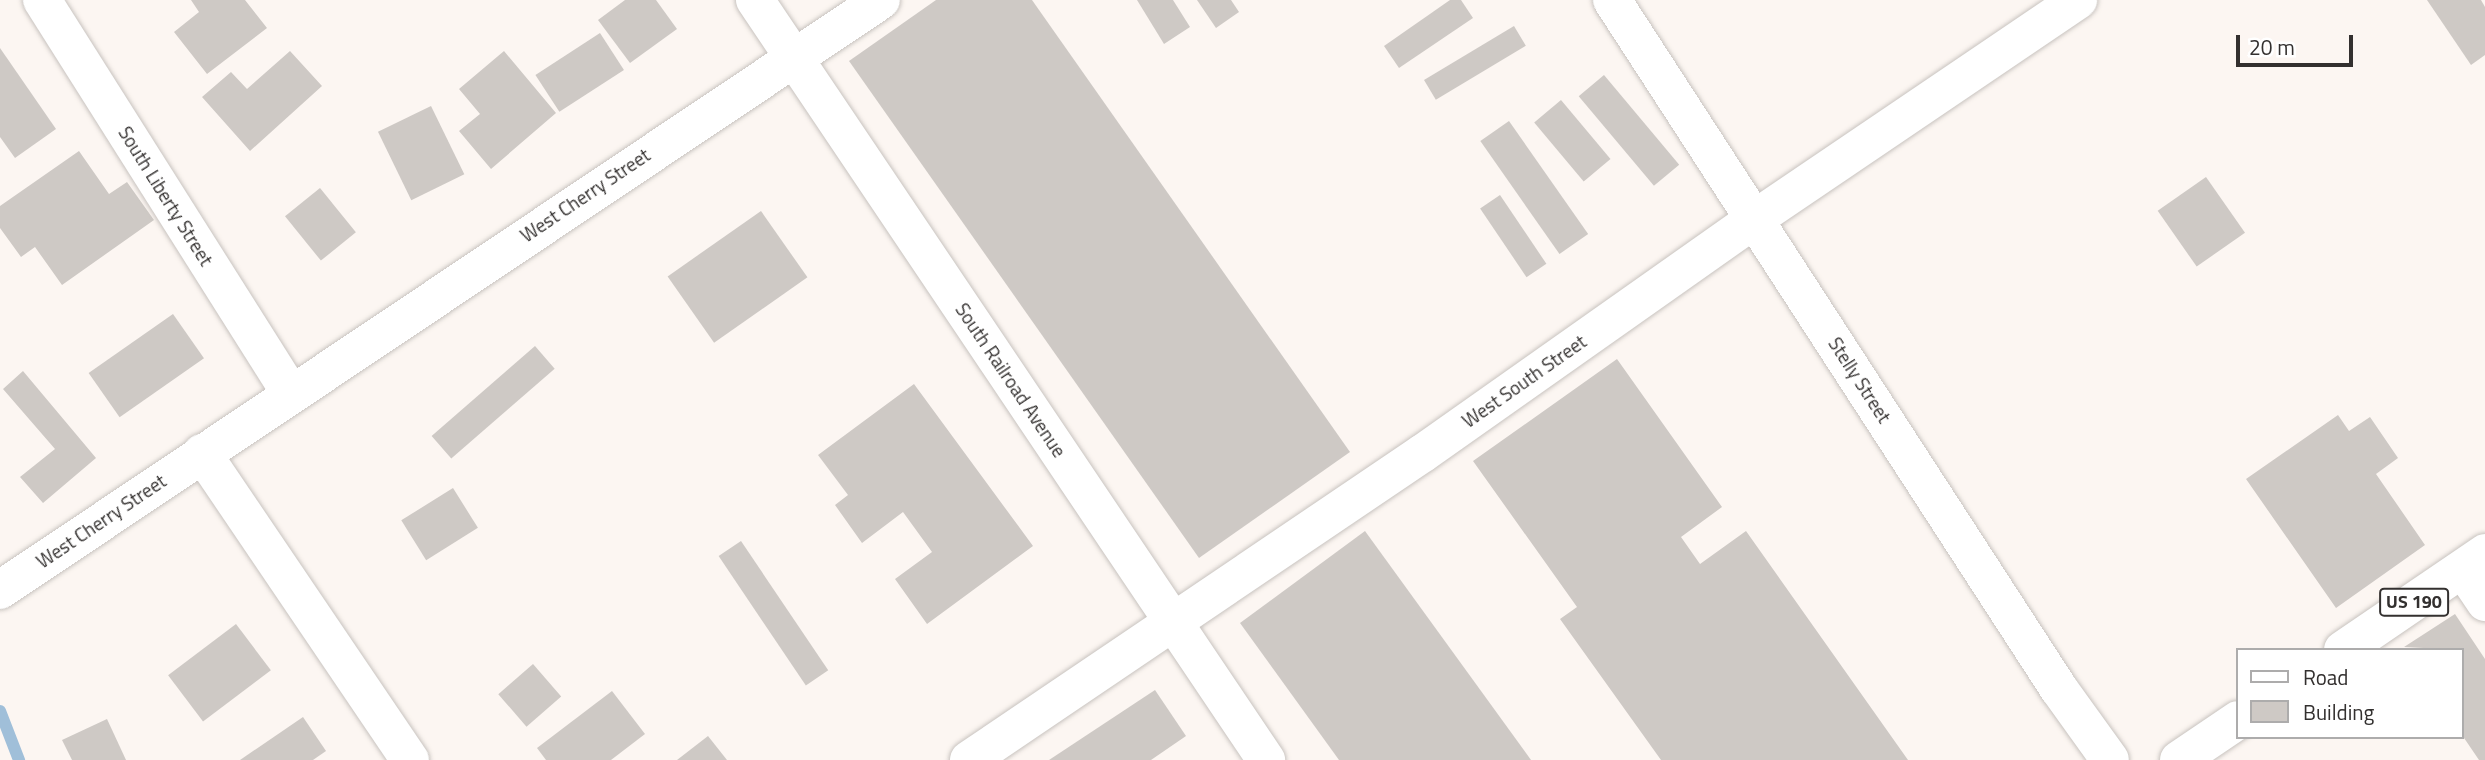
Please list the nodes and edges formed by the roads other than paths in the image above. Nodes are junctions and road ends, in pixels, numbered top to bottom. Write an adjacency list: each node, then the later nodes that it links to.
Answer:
1 (42, 0): 8 (main road, South Liberty Street)
2 (755, 0): 6 (main road, South Railroad Avenue)
3 (881, 0): 6 (main road, West Cherry Street)
4 (1612, 0): 7 (main road, Stelly Street)
5 (2078, 0): 7 (main road, West South Street)
6 (793, 55): 8 (main road, West Cherry Street); 13 (main road, South Railroad Avenue)
7 (1756, 218): 13 (main road, West South Street); 19 (main road, Stelly Street)
8 (290, 392): 9 (main road, West Cherry Street)
9 (201, 453): 11 (main road, West Cherry Street); 16 (main road)
10 (2474, 561): 12 (main road); 14 (main road, US 190)
11 (5, 586)
12 (2485, 602)
13 (1174, 623): 17 (main road, West South Street); 18 (main road, South Railroad Avenue)
14 (2346, 648)
15 (2236, 721): 20 (main road)
16 (410, 760)
17 (969, 760)
18 (1266, 760)
19 (2110, 760)
20 (2179, 760)

